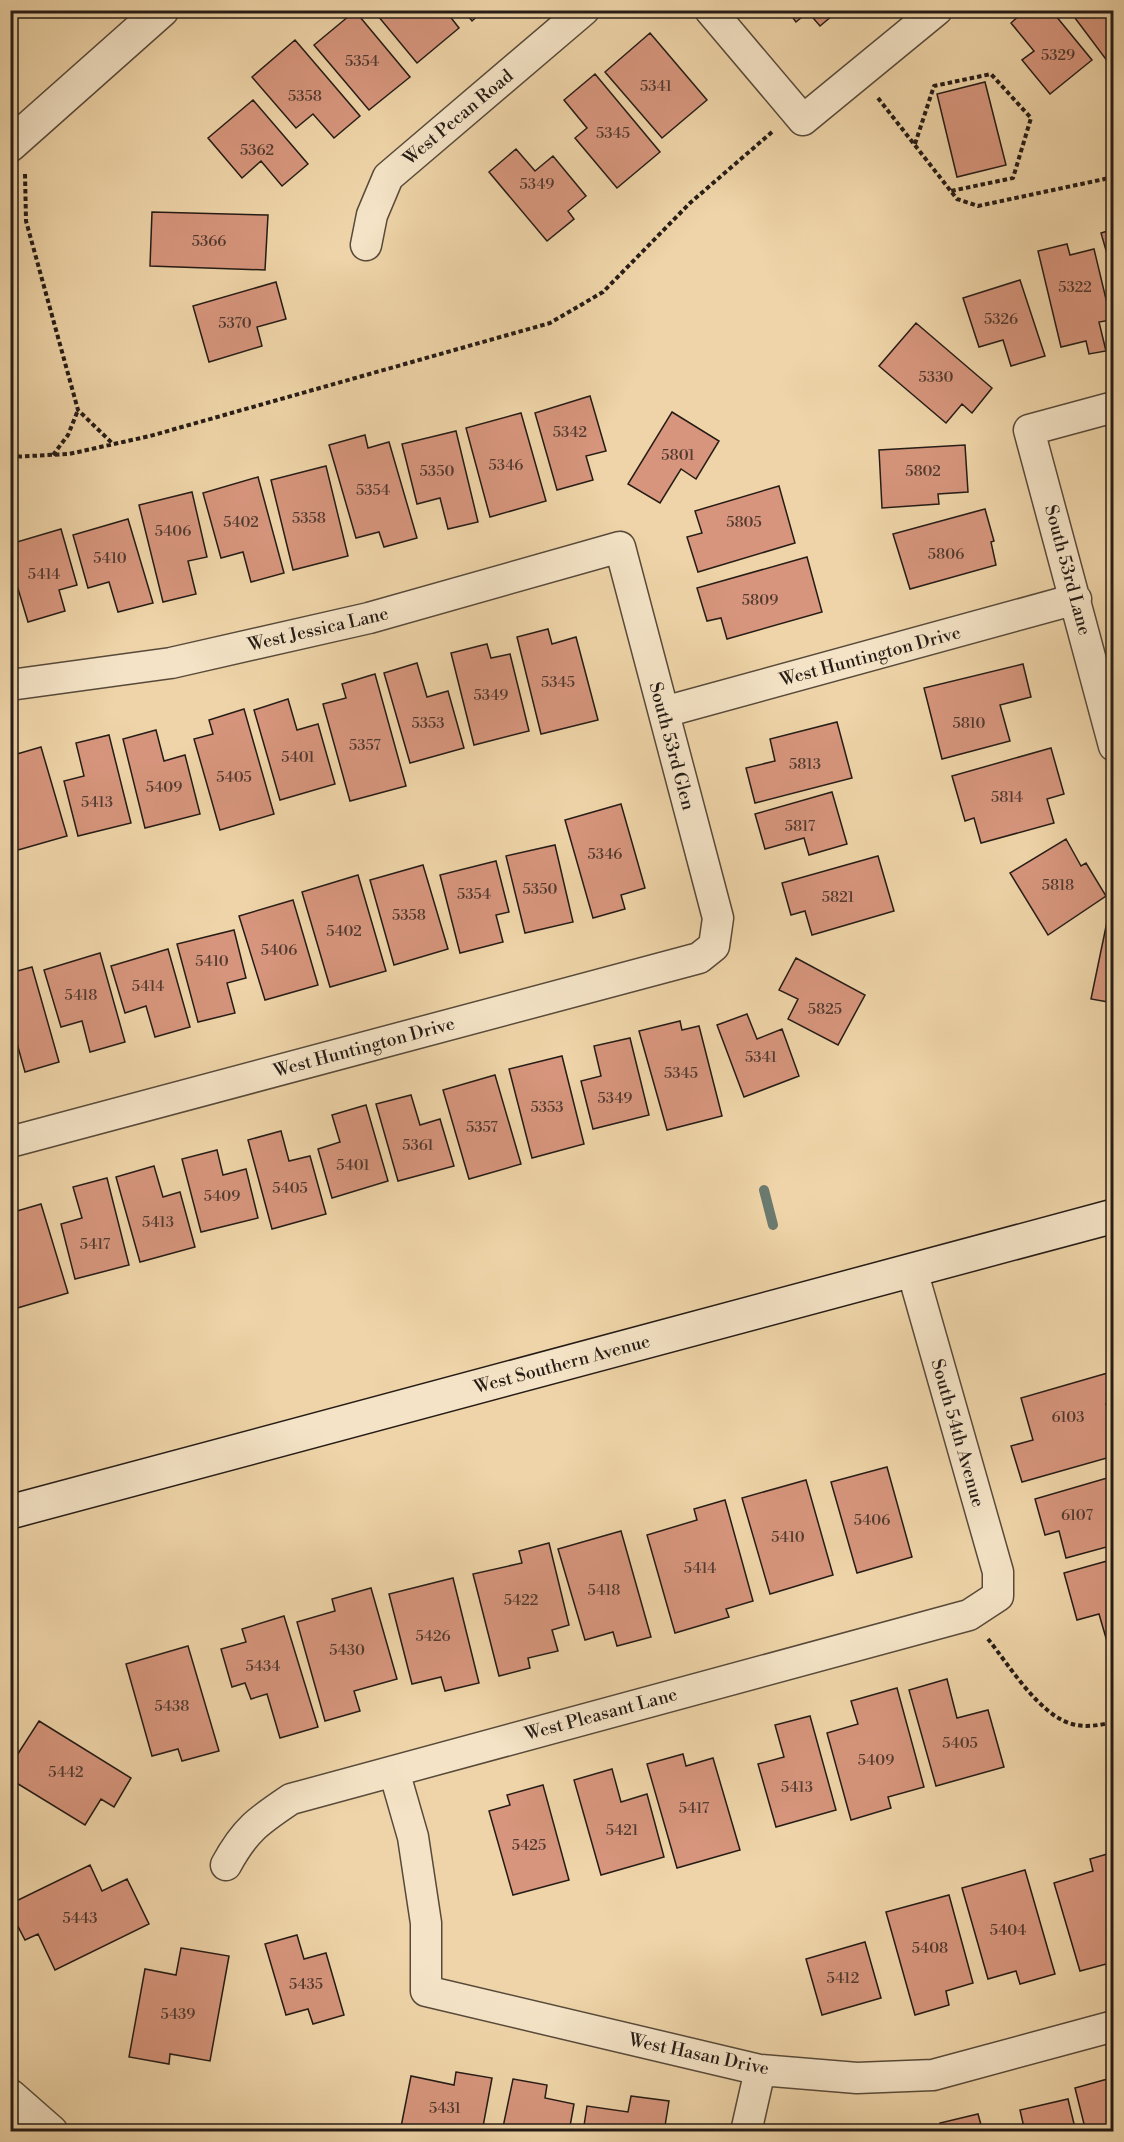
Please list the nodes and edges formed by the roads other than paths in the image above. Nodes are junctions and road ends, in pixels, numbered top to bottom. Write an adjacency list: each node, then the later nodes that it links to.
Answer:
1 (162, 10): 5 (main road)
2 (584, 10): 6 (street, West Pecan Road)
3 (710, 10): 4 (street)
4 (937, 10)
5 (14, 142)
6 (366, 245)
7 (1113, 407): 9 (street, South 53rd Lane)
8 (620, 547): 10 (street, West Jessica Lane); 11 (street, South 53rd Glen)
9 (1076, 599): 11 (street, West Huntington Drive); 12 (street, South 53rd Lane)
10 (10, 685)
11 (664, 712): 13 (street, South 53rd Glen)
12 (1113, 746)
13 (714, 946): 14 (street, West Huntington Drive)
14 (10, 1142)
15 (1113, 1216): 16 (main road, West Southern Avenue)
16 (912, 1270): 17 (main road, West Southern Avenue); 18 (street, South 54th Avenue)
17 (10, 1512)
18 (998, 1596): 19 (street, West Pleasant Lane)
19 (394, 1771): 20 (street, West Pleasant Lane); 22 (street, West Hasan Drive)
20 (226, 1864)
21 (1113, 2026): 22 (street, West Hasan Drive)
22 (760, 2070): 25 (street)
23 (10, 2096): 24 (main road)
24 (51, 2132)
25 (746, 2132)

